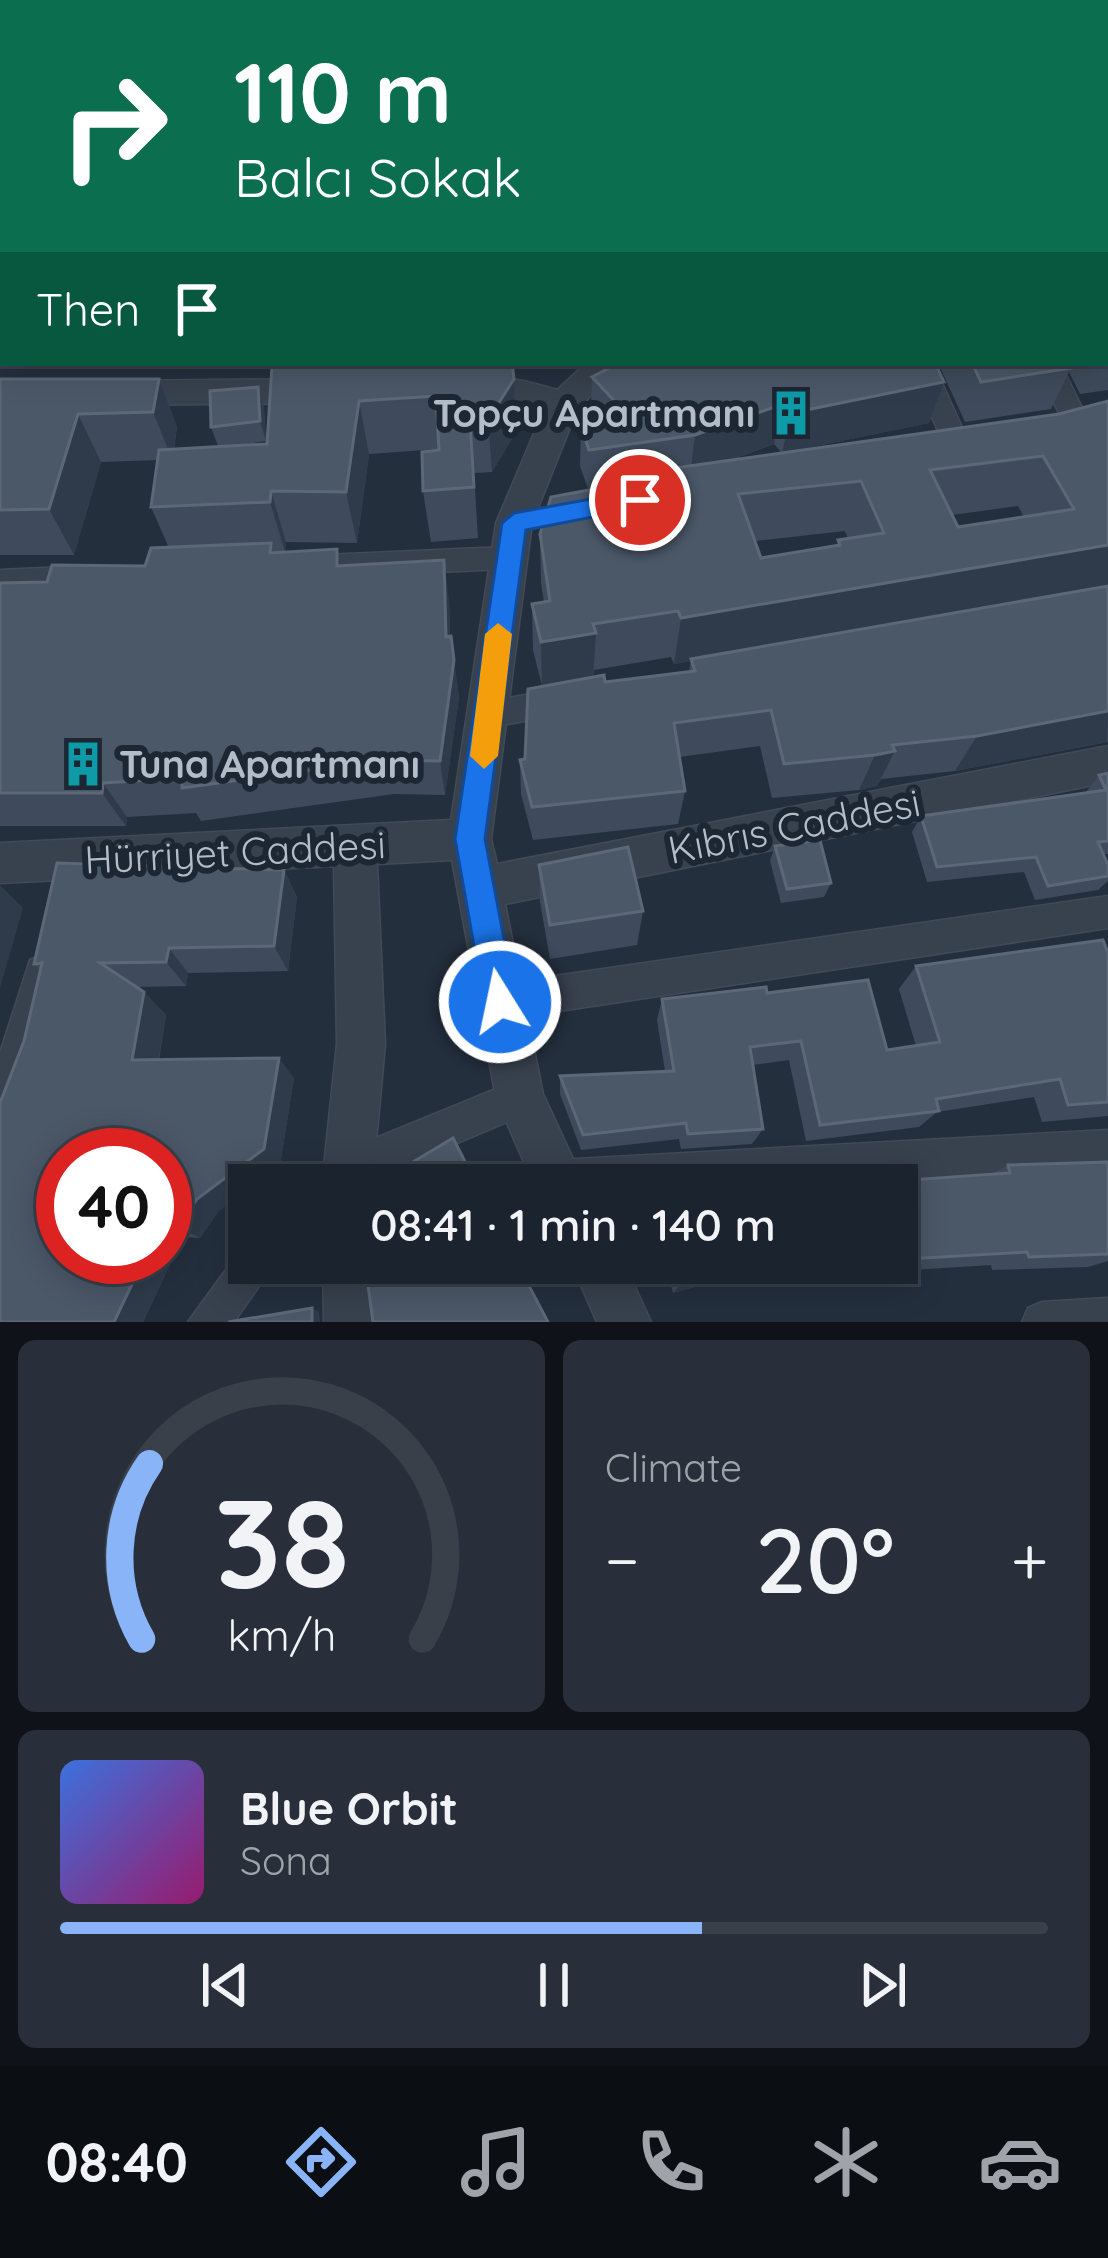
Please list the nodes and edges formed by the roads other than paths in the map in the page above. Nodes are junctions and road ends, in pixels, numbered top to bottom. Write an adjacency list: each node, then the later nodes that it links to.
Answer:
1 (603, 366): 7 (street)
2 (921, 366): 9 (street)
3 (1048, 366): 8 (street)
4 (424, 390): 7 (street)
5 (353, 391): 6 (street)
6 (71, 393)
7 (563, 404): 10 (street)
8 (1108, 415)
9 (954, 441)
10 (523, 532): 11 (street); 15 (street)
11 (266, 568)
12 (111, 576): 13 (street)
13 (0, 581)
14 (607, 693): 15 (street)
15 (491, 714): 17 (street)
16 (1108, 764): 20 (street, Kıbrıs Caddesi)
17 (470, 839): 18 (street, Hürriyet Caddesi); 20 (street)
18 (355, 848): 19 (street, Hürriyet Caddesi); 27 (street)
19 (0, 863)
20 (480, 888): 23 (street)
21 (1108, 913): 23 (street)
22 (50, 935): 25 (street)
23 (500, 1002): 24 (street)
24 (520, 1098): 28 (street); 29 (street)
25 (0, 1116)
26 (1108, 1149): 30 (street)
27 (344, 1164)
28 (377, 1164)
29 (551, 1164)
30 (858, 1164)
31 (238, 1284): 35 (street)
32 (350, 1284): 36 (street)
33 (607, 1284): 37 (street)
34 (1108, 1318): 38 (street)
35 (208, 1322)
36 (351, 1322)
37 (624, 1322)
38 (1042, 1322)

